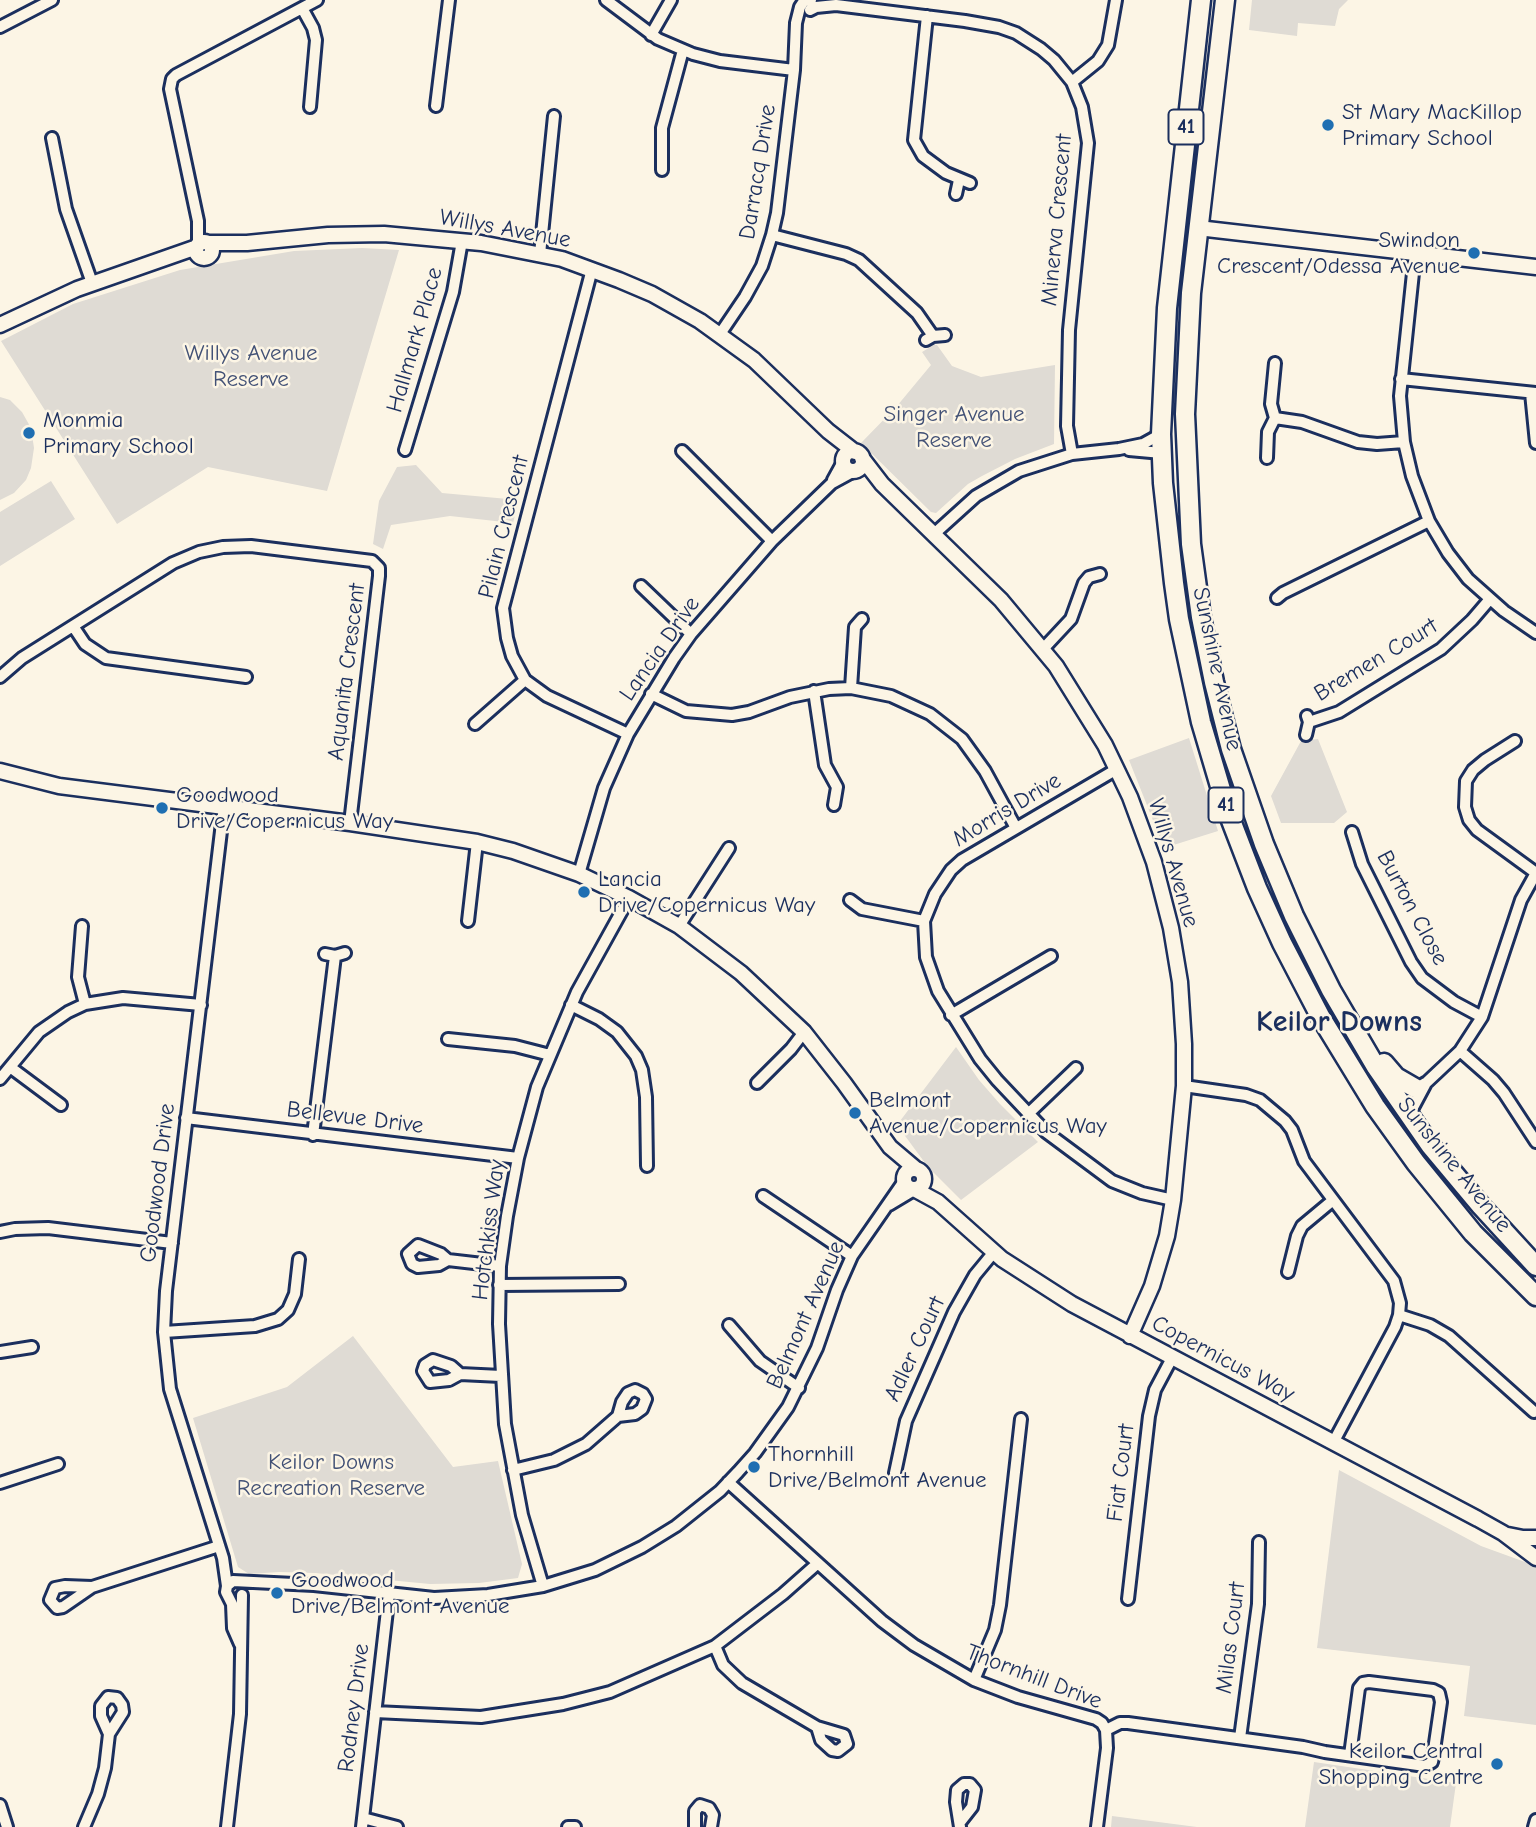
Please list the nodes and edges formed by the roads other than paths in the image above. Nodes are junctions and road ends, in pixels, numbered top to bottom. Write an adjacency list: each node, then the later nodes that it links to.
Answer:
1 (51, 0): 15 (street)
2 (317, 0): 13 (street)
3 (449, 0): 21 (street)
4 (606, 0): 17 (street)
5 (671, 0): 17 (street)
6 (817, 0): 12 (street, Minerva Crescent)
7 (1116, 0): 20 (street)
8 (1196, 0): 16 (main road)
9 (1201, 0): 16 (main road, Sunshine Avenue / 41)
10 (1225, 0): 30 (main road, Sunshine Avenue / 41)
11 (807, 3): 12 (street, Minerva Crescent); 19 (street, Darracq Drive)
12 (836, 5): 14 (street, Minerva Crescent)
13 (302, 8): 22 (street); 33 (street)
14 (927, 16): 20 (street, Minerva Crescent); 26 (street)
15 (0, 27)
16 (1198, 30): 29 (main road, Sunshine Avenue / 41)
17 (651, 35): 18 (street)
18 (683, 50): 19 (street); 25 (street)
19 (794, 70): 31 (street, Darracq Drive)
20 (1072, 82): 54 (street, Minerva Crescent)
21 (436, 106)
22 (310, 107)
23 (554, 116): 34 (street)
24 (52, 138): 38 (street)
25 (662, 170)
26 (959, 180): 27 (street); 28 (street)
27 (970, 183)
28 (956, 194)
29 (1175, 225): 30 (main road); 47 (main road, Sunshine Avenue / 41)
30 (1198, 228): 35 (street); 42 (main road, Sunshine Avenue / 41)
31 (772, 235): 40 (street, Darracq Drive); 41 (street)
32 (462, 241): 33 (street, Willys Avenue); 34 (street, Willys Avenue); 51 (street, Hallmark Place)
33 (204, 248): 38 (street, Willys Avenue)
34 (540, 254): 37 (street, Willys Avenue)
35 (1415, 254): 36 (street); 44 (street)
36 (1536, 267)
37 (592, 270): 40 (street, Willys Avenue); 71 (street, Pilain Crescent)
38 (92, 283): 39 (street, Willys Avenue)
39 (0, 325)
40 (720, 334): 56 (street, Willys Avenue)
41 (935, 337)
42 (1187, 353): 53 (main road); 103 (main road, Sunshine Avenue / 41)
43 (1275, 363): 46 (street)
44 (1401, 379): 45 (street); 48 (street)
45 (1534, 393): 49 (street)
46 (1275, 418): 48 (street); 55 (street)
47 (1161, 434): 50 (street); 53 (main road, Sunshine Avenue / 41)
48 (1404, 442): 57 (street)
49 (1536, 443)
50 (1119, 449): 53 (street); 54 (street)
51 (405, 450)
52 (682, 451): 59 (street)
53 (1162, 453): 128 (main road, Sunshine Avenue / 41)
54 (1072, 454): 58 (street)
55 (1266, 461)
56 (853, 462): 58 (street, Willys Avenue); 59 (street, Lancia Drive)
57 (1429, 521): 62 (street); 63 (street)
58 (934, 534): 68 (street, Willys Avenue)
59 (772, 541): 67 (street, Lancia Drive)
60 (1091, 573): 68 (street)
61 (641, 586): 67 (street)
62 (1279, 593)
63 (1489, 599): 66 (street); 77 (street, Bremen Court)
64 (844, 620): 72 (street)
65 (72, 626): 69 (street, Aquanita Crescent); 70 (street); 83 (street, Aquanita Crescent)
66 (1536, 633)
67 (691, 634): 74 (street, Lancia Drive)
68 (1043, 649): 79 (street, Willys Avenue)
69 (0, 677)
70 (246, 677)
71 (525, 680): 75 (street); 76 (street)
72 (851, 688): 73 (street); 84 (street)
73 (814, 691): 74 (street); 81 (street)
74 (651, 694): 76 (street, Lancia Drive)
75 (475, 724)
76 (628, 734): 89 (street, Lancia Drive)
77 (1306, 735)
78 (1515, 741): 88 (street)
79 (1117, 769): 84 (street, Morris Drive); 115 (street, Willys Avenue)
80 (0, 771): 82 (street, Copernicus Way)
81 (834, 805)
82 (223, 806): 83 (street, Copernicus Way); 101 (street, Goodwood Drive)
83 (350, 823): 86 (street, Copernicus Way)
84 (1016, 828): 95 (street, Morris Drive)
85 (1352, 832): 105 (street, Burton Close)
86 (477, 842): 89 (street, Copernicus Way); 94 (street)
87 (729, 848): 97 (street)
88 (1536, 873): 105 (street)
89 (579, 874): 90 (street, Copernicus Way)
90 (629, 898): 97 (street, Copernicus Way); 102 (street, Hotchkiss Way)
91 (850, 900): 92 (street)
92 (862, 909): 93 (street); 95 (street)
93 (853, 919)
94 (468, 921)
95 (924, 921): 104 (street, Morris Drive)
96 (82, 926): 100 (street)
97 (679, 926): 106 (street, Copernicus Way)
98 (335, 955): 120 (street)
99 (1051, 956): 104 (street)
100 (85, 1004): 101 (street); 110 (street)
101 (201, 1005): 119 (street, Goodwood Drive)
102 (570, 1005): 109 (street, Hotchkiss Way); 124 (street)
103 (1343, 1011): 114 (main road); 117 (main road, Sunshine Avenue / 41)
104 (951, 1014): 118 (street, Morris Drive)
105 (1482, 1017): 108 (street)
106 (804, 1032): 113 (street); 122 (street, Copernicus Way)
107 (448, 1039): 109 (street)
108 (1460, 1051): 114 (street); 121 (street)
109 (550, 1055): 123 (street, Hotchkiss Way)
110 (10, 1067): 112 (street); 116 (street)
111 (1076, 1069): 118 (street)
112 (0, 1079)
113 (757, 1083)
114 (1421, 1085): 117 (street); 117 (street)
115 (1184, 1086): 130 (street, Willys Avenue); 131 (street)
116 (62, 1106)
117 (1404, 1109): 125 (main road, Sunshine Avenue / 41); 128 (main road)
118 (1028, 1114): 130 (street, Morris Drive)
119 (186, 1118): 120 (street, Bellevue Drive); 134 (street, Goodwood Drive)
120 (313, 1135): 123 (street, Bellevue Drive)
121 (1536, 1142)
122 (890, 1147): 126 (street, Copernicus Way); 127 (street, Copernicus Way)
123 (518, 1158): 140 (street, Hotchkiss Way)
124 (647, 1166)
125 (1449, 1168): 137 (main road); 141 (main road, Sunshine Avenue / 41)
126 (920, 1173): 127 (street); 132 (street, Copernicus Way)
127 (909, 1185): 132 (street, Copernicus Way); 136 (street, Belmont Avenue)
128 (1441, 1194): 137 (main road, Sunshine Avenue / 41)
129 (763, 1196): 136 (street)
130 (1173, 1200): 149 (street, Willys Avenue)
131 (1332, 1201): 142 (street); 146 (street)
132 (938, 1202): 135 (street, Copernicus Way)
133 (0, 1232): 134 (street)
134 (172, 1243): 148 (street, Goodwood Drive)
135 (993, 1252): 149 (street, Copernicus Way); 162 (street, Adler Court)
136 (852, 1256): 155 (street, Belmont Avenue)
137 (1496, 1256): 145 (main road, Sunshine Avenue / 41)
138 (299, 1259): 148 (street)
139 (448, 1260): 140 (street)
140 (500, 1266): 144 (street, Hotchkiss Way)
141 (1536, 1266)
142 (1287, 1272)
143 (619, 1284): 144 (street)
144 (499, 1285): 154 (street, Hotchkiss Way)
145 (1536, 1296)
146 (1399, 1315): 156 (street); 159 (street)
147 (729, 1325): 155 (street)
148 (164, 1332): 168 (street, Goodwood Drive)
149 (1130, 1336): 152 (street, Copernicus Way)
150 (32, 1346): 151 (street)
151 (0, 1352)
152 (1172, 1357): 159 (street, Copernicus Way); 177 (street, Fiat Court)
153 (460, 1374): 154 (street)
154 (501, 1376): 161 (street, Hotchkiss Way)
155 (799, 1388): 163 (street, Belmont Avenue)
156 (1534, 1412)
157 (618, 1416): 161 (street)
158 (1021, 1419): 180 (street)
159 (1333, 1443): 165 (street, Copernicus Way)
160 (60, 1463): 164 (street)
161 (513, 1470): 172 (street, Hotchkiss Way)
162 (895, 1473)
163 (728, 1482): 170 (street, Thornhill Drive); 172 (street, Belmont Avenue)
164 (0, 1483)
165 (1503, 1533): 166 (street, Copernicus Way); 169 (street, Copernicus Way)
166 (1536, 1538)
167 (1259, 1542): 185 (street, Milas Court)
168 (219, 1546): 173 (street); 174 (street, Goodwood Drive)
169 (1536, 1558)
170 (818, 1563): 179 (street); 180 (street, Thornhill Drive)
171 (273, 1584): 174 (street, Belmont Avenue); 175 (street, Belmont Avenue); 176 (street, Belmont Avenue)
172 (542, 1586): 175 (street, Belmont Avenue)
173 (92, 1587)
174 (233, 1587): 176 (street, Belmont Avenue); 178 (street, Goodwood Drive)
175 (389, 1593): 181 (street, Rodney Drive)
176 (242, 1595): 178 (street, Goodwood Drive)
177 (1128, 1599)
178 (240, 1644): 192 (street, Goodwood Drive)
179 (715, 1646): 181 (street); 182 (street)
180 (974, 1680): 183 (street, Thornhill Drive)
181 (374, 1712): 189 (street, Rodney Drive)
182 (817, 1727)
183 (1106, 1730): 185 (street, Thornhill Drive); 198 (street)
184 (109, 1734): 191 (street)
185 (1240, 1738): 186 (street, Thornhill Drive)
186 (1350, 1755): 186 (street, Thornhill Drive)
187 (0, 1805): 190 (street)
188 (1536, 1820): 199 (street)
189 (362, 1822): 193 (street)
190 (8, 1827)
191 (84, 1827)
192 (227, 1827)
193 (397, 1827)
194 (568, 1827): 195 (street)
195 (575, 1827)
196 (695, 1827): 197 (street)
197 (711, 1827)
198 (1097, 1827)
199 (1534, 1827)

